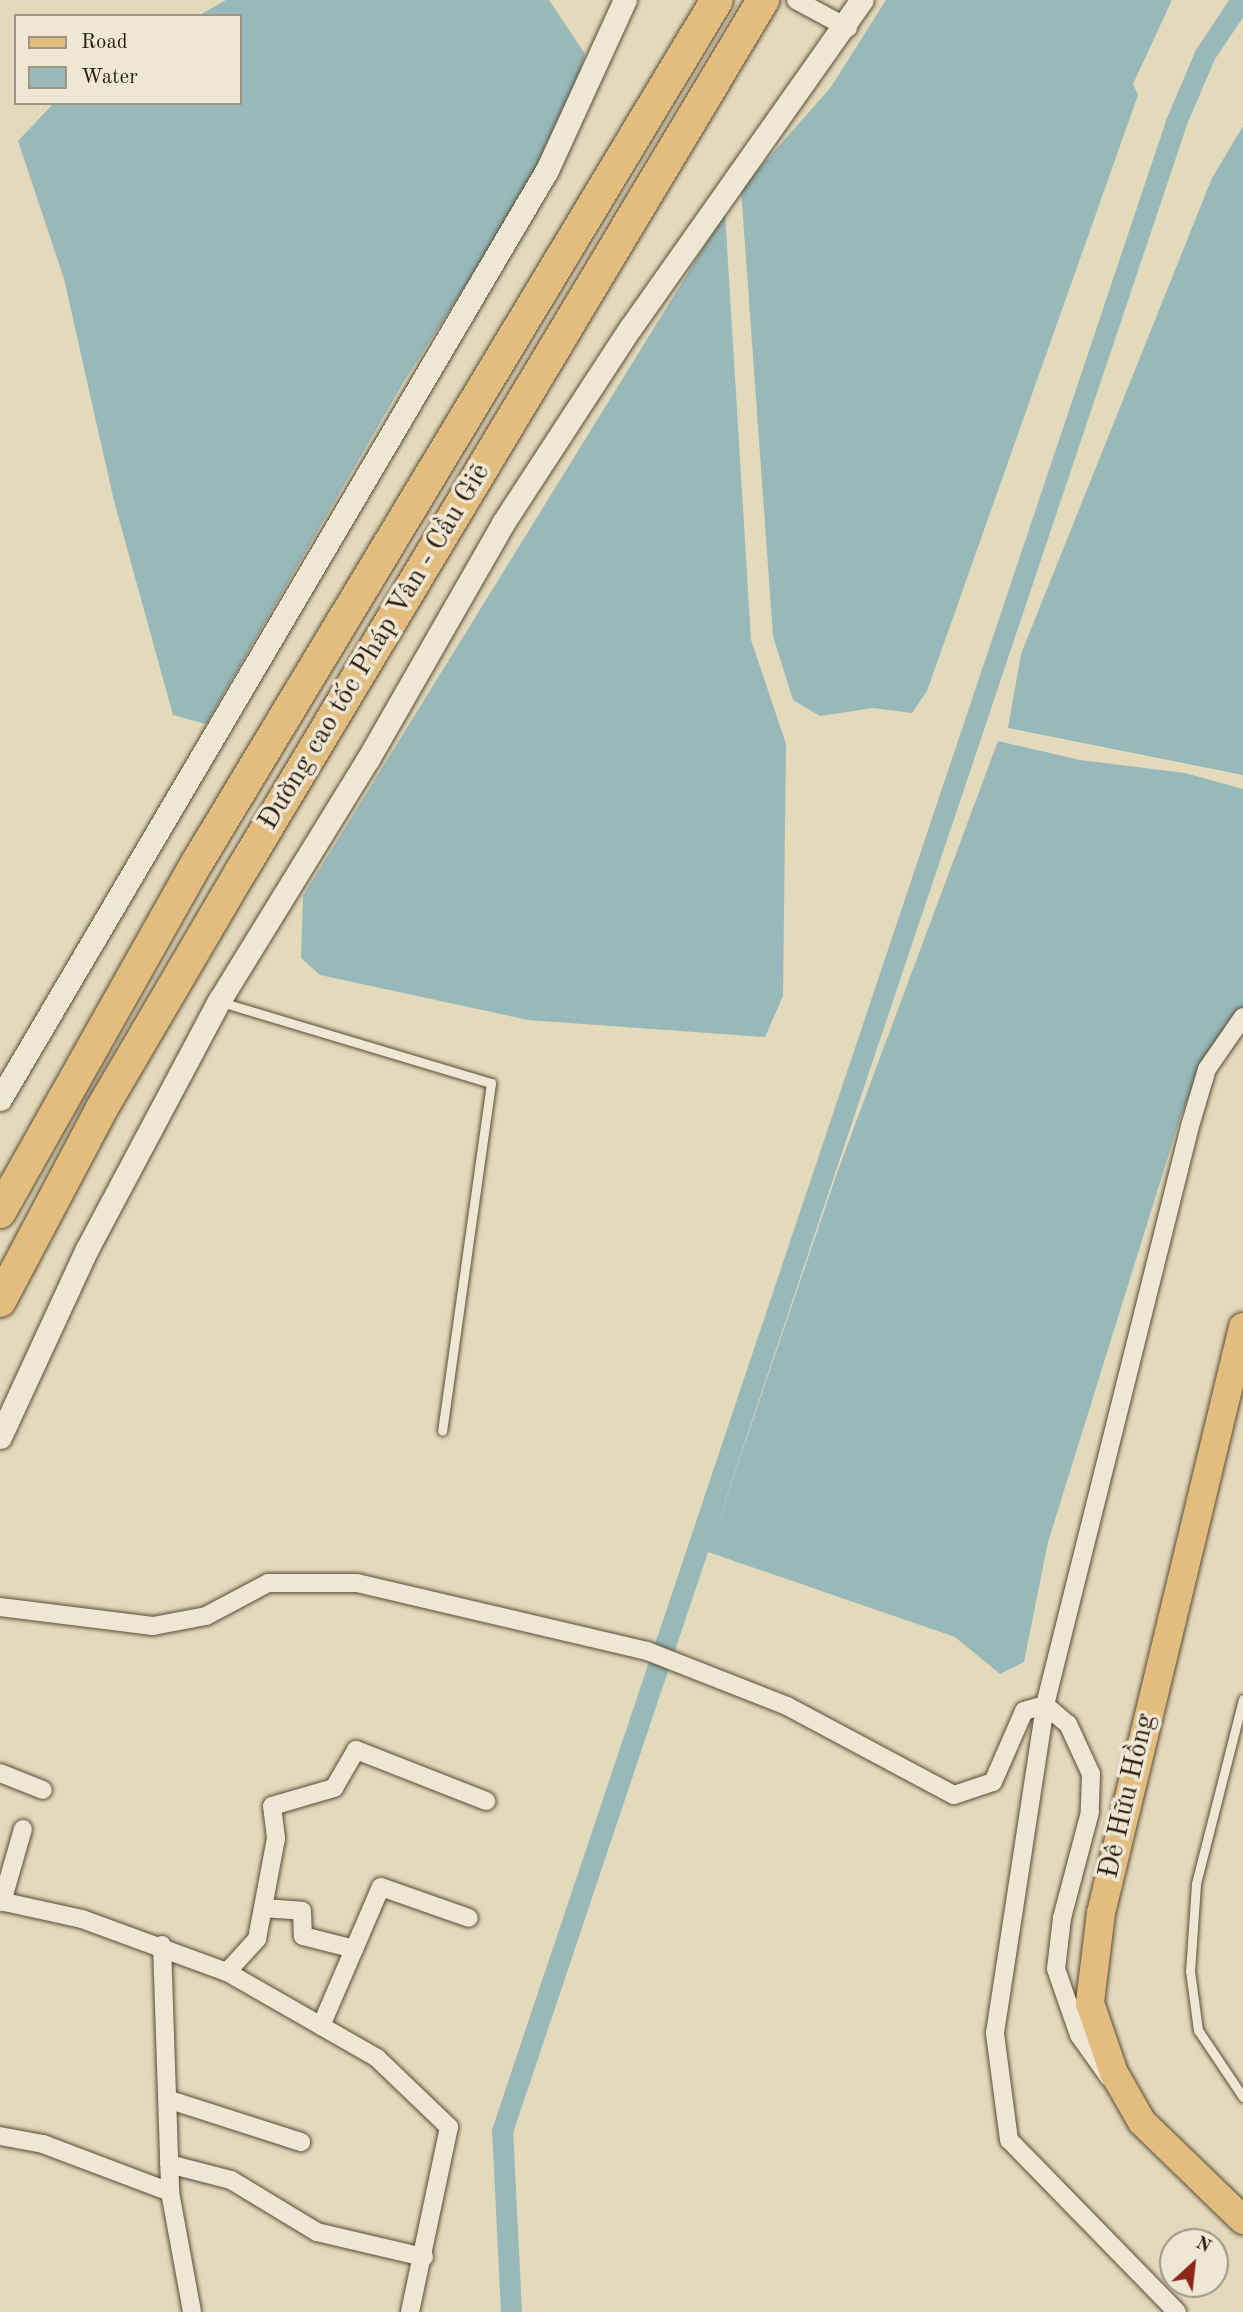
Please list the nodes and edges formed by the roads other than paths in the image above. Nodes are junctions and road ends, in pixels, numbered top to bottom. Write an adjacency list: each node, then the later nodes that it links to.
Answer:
1 (625, 0): 9 (street)
2 (716, 0): 10 (highway, Đường cao tốc Pháp Vân - Cầu Giẽ)
3 (763, 0): 11 (highway, Đường cao tốc Pháp Vân - Cầu Giẽ)
4 (796, 0): 6 (street)
5 (862, 0): 6 (street)
6 (848, 28): 7 (street)
7 (219, 1001): 13 (lane); 14 (street)
8 (1243, 1017): 17 (street)
9 (0, 1099)
10 (0, 1212)
11 (0, 1301)
12 (1243, 1327): 29 (main road, Đê Hữu Hồng)
13 (442, 1431)
14 (0, 1437)
15 (0, 1607): 17 (street)
16 (1243, 1699): 30 (lane)
17 (1045, 1705): 29 (street); 40 (street)
18 (0, 1773): 19 (street)
19 (43, 1790)
20 (486, 1801): 23 (street)
21 (23, 1829): 22 (street)
22 (1, 1901): 25 (street)
23 (263, 1908): 26 (street); 27 (street)
24 (470, 1918): 26 (street)
25 (162, 1945): 27 (street); 31 (street)
26 (354, 1949): 28 (street)
27 (227, 1972): 28 (street)
28 (321, 2026): 37 (street)
29 (1121, 2084): 36 (main road, Đê Hữu Hồng)
30 (1243, 2097)
31 (167, 2099): 33 (street); 34 (street)
32 (0, 2136): 35 (street)
33 (301, 2143)
34 (169, 2164): 35 (street); 37 (street)
35 (170, 2192): 38 (street)
36 (1243, 2220)
37 (424, 2256): 39 (street)
38 (192, 2312)
39 (410, 2312)
40 (1177, 2312)

